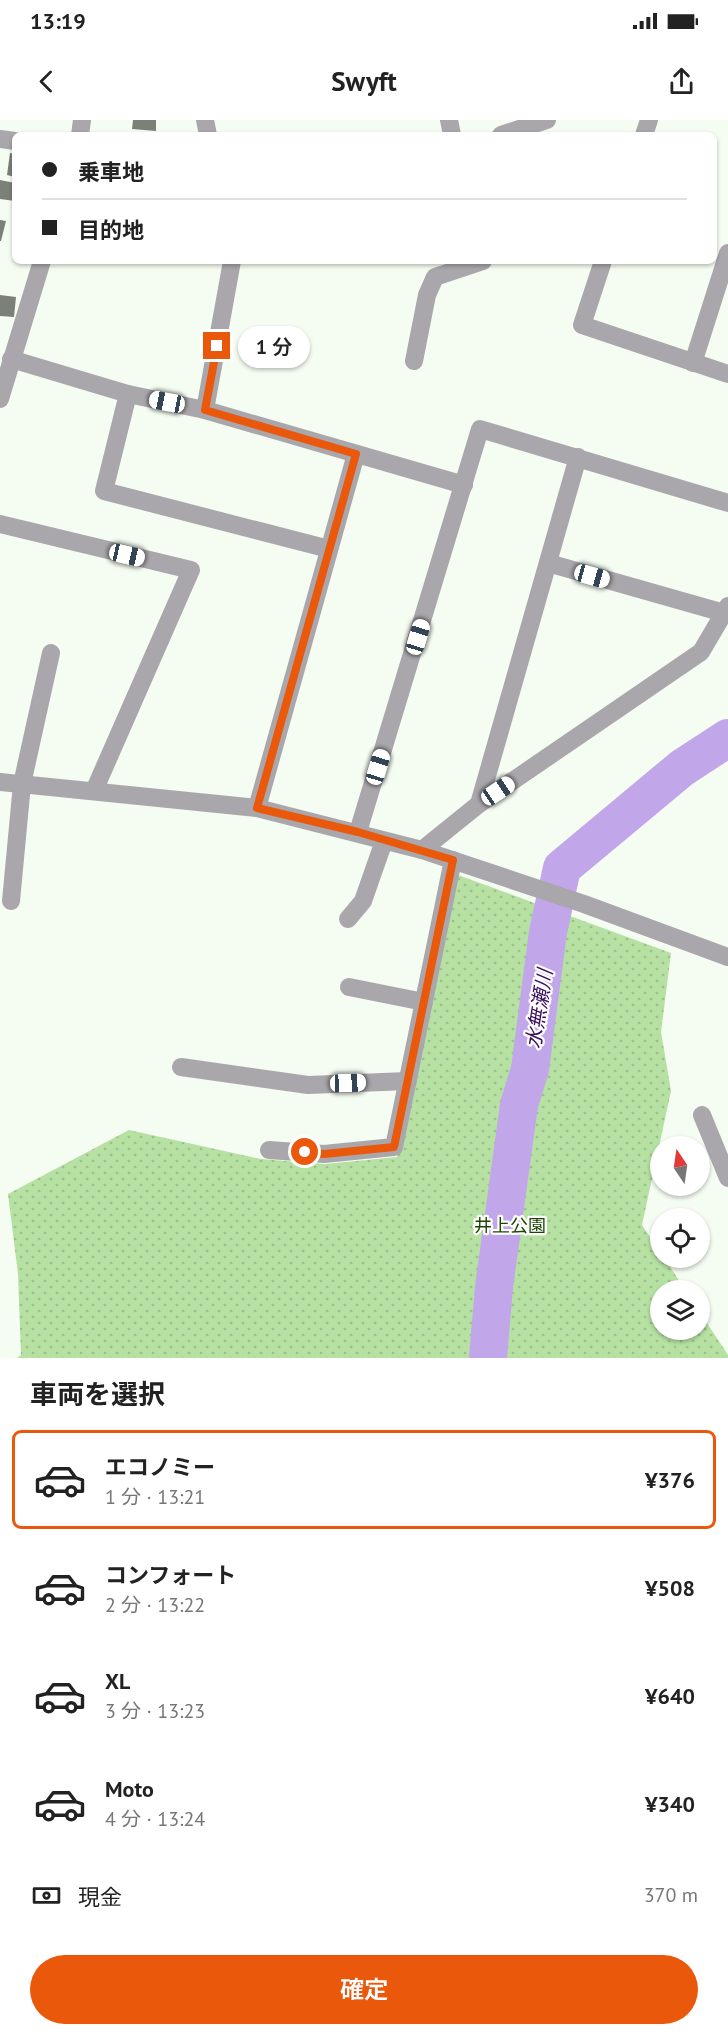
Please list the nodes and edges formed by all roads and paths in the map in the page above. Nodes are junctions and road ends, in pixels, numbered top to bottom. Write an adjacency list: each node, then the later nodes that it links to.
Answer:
1 (547, 120): 2 (street)
2 (510, 132)
3 (728, 253): 10 (street)
4 (41, 264): 8 (street)
5 (231, 264): 14 (street)
6 (474, 264): 9 (street)
7 (602, 264): 10 (street)
8 (11, 359): 12 (street); 13 (street)
9 (414, 361)
10 (693, 363): 11 (street)
11 (728, 374)
12 (128, 394): 14 (street); 20 (street)
13 (0, 399)
14 (205, 410): 15 (street)
15 (356, 454): 17 (street); 20 (street)
16 (578, 457): 17 (street); 18 (street); 21 (street)
17 (464, 485): 29 (street)
18 (728, 503)
19 (0, 525): 26 (street)
20 (329, 549): 28 (street)
21 (548, 563): 22 (street); 27 (street)
22 (726, 610): 27 (street)
23 (51, 653): 25 (street)
24 (0, 782): 25 (street)
25 (22, 784): 26 (street); 33 (street)
26 (94, 791): 28 (street)
27 (479, 804): 31 (street)
28 (257, 808): 29 (street)
29 (358, 832): 30 (street)
30 (384, 841): 31 (street); 34 (street)
31 (422, 849): 32 (street)
32 (453, 860): 35 (street); 37 (street)
33 (11, 901)
34 (348, 919)
35 (728, 957)
36 (349, 987): 37 (street)
37 (424, 1002): 39 (street)
38 (180, 1067): 39 (street)
39 (408, 1081): 41 (street)
40 (702, 1115): 42 (street)
41 (269, 1150)
42 (728, 1178)

